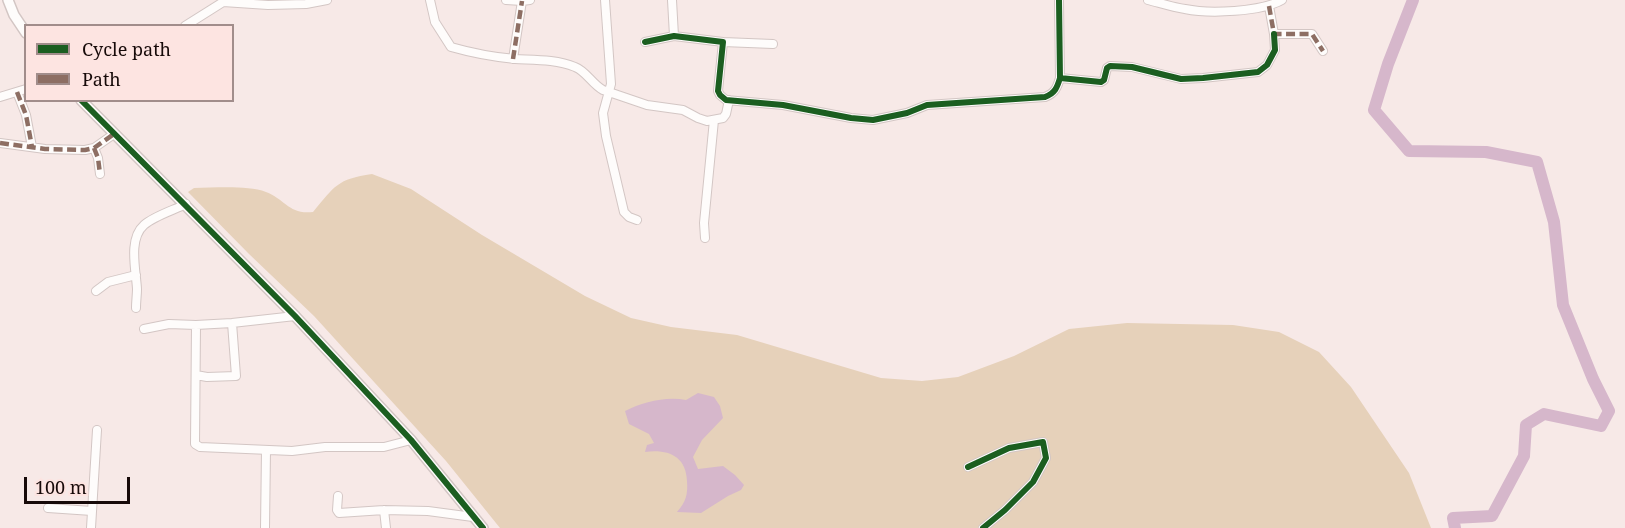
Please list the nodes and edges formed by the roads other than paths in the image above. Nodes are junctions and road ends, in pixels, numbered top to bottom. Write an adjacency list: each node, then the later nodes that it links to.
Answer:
1 (8, 0): 14 (street)
2 (327, 0): 10 (street)
3 (430, 0): 21 (street)
4 (506, 0): 11 (street)
5 (605, 0): 24 (street)
6 (672, 0): 16 (street)
7 (1059, 0): 22 (street)
8 (1148, 0): 12 (street)
9 (1282, 0): 12 (street)
10 (225, 1): 13 (street)
11 (526, 1): 21 (street)
12 (1269, 6): 15 (street)
13 (188, 24)
14 (24, 30)
15 (1274, 34): 20 (street); 22 (street)
16 (674, 36): 17 (street); 18 (street)
17 (645, 42)
18 (723, 42): 19 (street); 26 (street)
19 (773, 44)
20 (1323, 51)
21 (513, 59): 24 (street)
22 (1060, 78): 26 (street)
23 (22, 91): 25 (street); 31 (street)
24 (608, 92): 28 (street); 35 (street)
25 (0, 97)
26 (729, 100): 28 (street)
27 (83, 102): 29 (street)
28 (714, 120): 36 (street)
29 (114, 134): 32 (street); 34 (street)
30 (0, 143): 31 (street)
31 (32, 147): 32 (street)
32 (94, 148): 33 (street)
33 (100, 174)
34 (186, 204): 37 (street); 40 (street)
35 (637, 220)
36 (705, 238)
37 (136, 275): 38 (street); 39 (street)
38 (96, 291)
39 (136, 308)
40 (295, 316): 41 (street); 46 (street)
41 (232, 323): 42 (street); 44 (street)
42 (196, 325): 43 (street); 44 (street)
43 (144, 329)
44 (196, 375): 47 (street)
45 (97, 430): 52 (street)
46 (411, 440): 47 (street); 53 (street)
47 (266, 450): 55 (street)
48 (968, 467): 58 (street)
49 (338, 496): 51 (street)
50 (48, 508): 52 (street)
51 (384, 510): 53 (street); 56 (street)
52 (92, 511): 54 (street)
53 (473, 517): 57 (street)
54 (91, 528)
55 (265, 528)
56 (386, 528)
57 (483, 528)
58 (982, 528)

